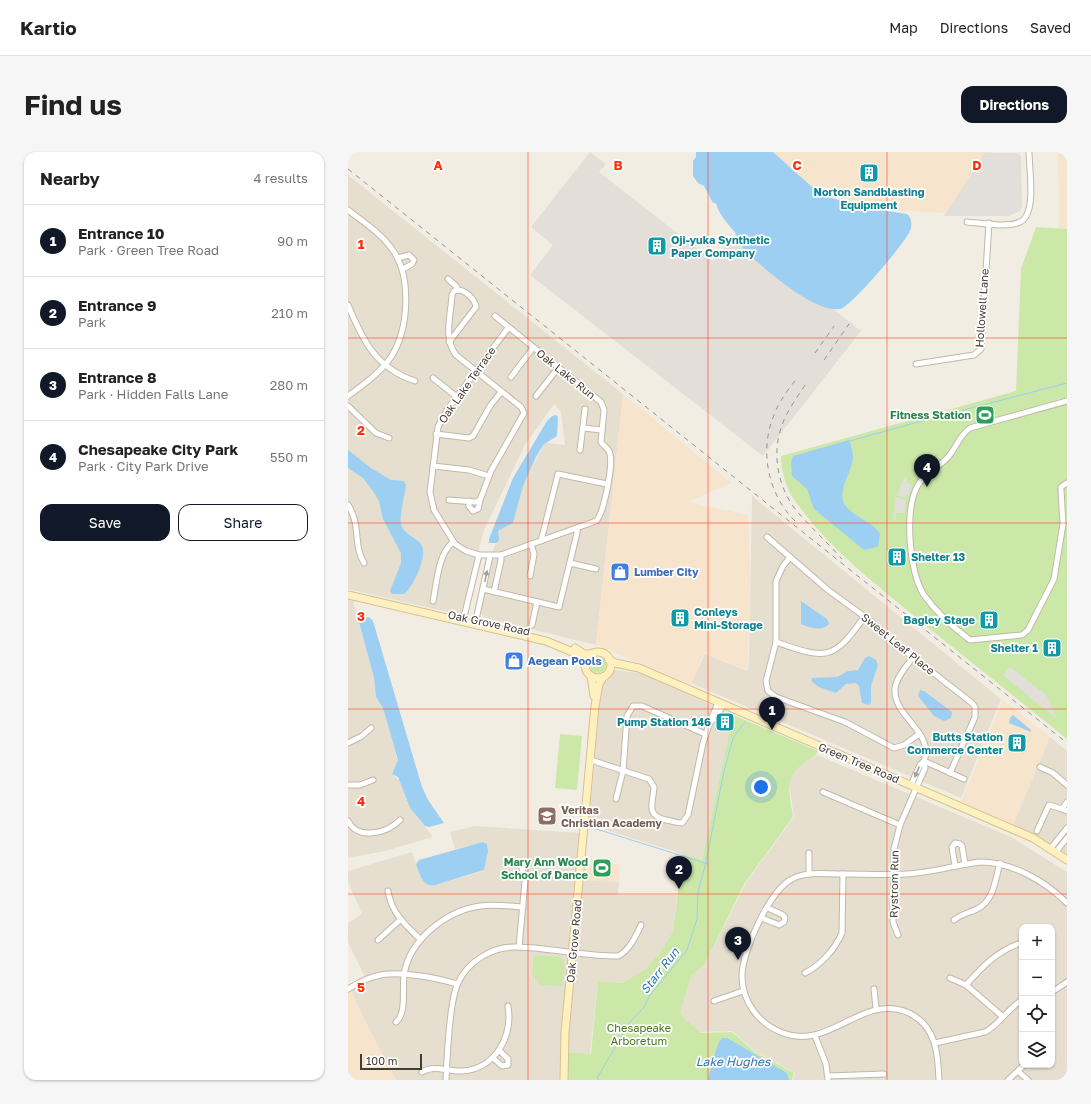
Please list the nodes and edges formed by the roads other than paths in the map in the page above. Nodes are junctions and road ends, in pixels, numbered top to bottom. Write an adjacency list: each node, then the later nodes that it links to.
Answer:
1 (1029, 152): 4 (street)
2 (348, 210): 5 (street)
3 (967, 222): 4 (street)
4 (989, 224): 15 (street, Hollowell Lane)
5 (398, 258): 6 (street); 6 (street)
6 (403, 269): 14 (street)
7 (448, 279): 8 (street)
8 (458, 290): 12 (street); 12 (street)
9 (348, 305): 14 (street)
10 (495, 316): 11 (street, Oak Lake Run)
11 (508, 328): 13 (street, Oak Lake Run); 17 (street, Oak Lake Terrace)
12 (449, 342): 17 (street)
13 (533, 348): 16 (street, Oak Lake Run); 18 (street)
14 (385, 364): 20 (street); 22 (street)
15 (916, 364)
16 (558, 368): 23 (street); 29 (street, Oak Lake Run)
17 (476, 371): 21 (street); 24 (street, Oak Lake Terrace)
18 (511, 377)
19 (433, 378): 24 (street)
20 (415, 381)
21 (501, 392): 30 (street); 34 (street)
22 (348, 396)
23 (536, 396)
24 (457, 397): 30 (street, Oak Lake Terrace)
25 (1067, 401): 35 (street)
26 (348, 406): 31 (street)
27 (585, 409): 28 (street)
28 (583, 428): 29 (street); 32 (street)
29 (602, 430): 36 (street, Oak Lake Run)
30 (436, 434): 33 (street, Oak Lake Terrace)
31 (390, 438)
32 (580, 450)
33 (433, 466): 34 (street); 44 (street, Oak Lake Terrace)
34 (489, 476): 38 (street)
35 (1067, 483)
36 (607, 484): 41 (street, Oak Lake Run); 43 (street)
37 (448, 500): 39 (street)
38 (480, 500): 39 (street); 39 (street)
39 (469, 501)
40 (348, 505): 50 (street)
41 (577, 528): 43 (street, Oak Lake Run); 51 (street)
42 (767, 537): 49 (street, Sweet Leaf Place)
43 (541, 541): 45 (street, Oak Lake Run)
44 (454, 542): 46 (street, Oak Lake Terrace); 57 (street)
45 (531, 544): 47 (street, Oak Lake Run); 53 (street)
46 (479, 555): 48 (street, Oak Lake Terrace); 60 (street)
47 (501, 555): 48 (street, Oak Lake Run); 55 (street)
48 (490, 556): 54 (street, one-way to 48)
49 (790, 557): 59 (street, Sweet Leaf Place); 63 (street)
50 (364, 563)
51 (570, 563): 52 (street); 58 (street)
52 (596, 569)
53 (530, 576)
54 (483, 589): 55 (street); 61 (street)
55 (494, 592): 58 (street)
56 (348, 595): 60 (street, Oak Grove Road)
57 (433, 601)
58 (536, 602): 62 (street)
59 (864, 617): 63 (street); 65 (street, Sweet Leaf Place)
60 (463, 619): 61 (street, Oak Grove Road)
61 (476, 622): 64 (street, Oak Grove Road); 67 (street, Oak Grove Road)
62 (532, 625)
63 (776, 642): 76 (street)
64 (592, 654): 66 (street); 67 (street)
65 (913, 657): 76 (street); 82 (street, Sweet Leaf Place)
66 (609, 660): 68 (street); 69 (street, Green Tree Road)
67 (585, 665): 70 (street)
68 (609, 672): 69 (street, Green Tree Road); 71 (street)
69 (647, 672): 72 (street, Green Tree Road)
70 (591, 676): 71 (street); 73 (street, Oak Grove Road)
71 (603, 677): 73 (street, Oak Grove Road)
72 (720, 704): 75 (street); 87 (street, Green Tree Road)
73 (595, 706): 78 (street, Oak Grove Road)
74 (371, 728): 77 (street)
75 (705, 734): 81 (street); 81 (street)
76 (920, 734): 79 (street)
77 (348, 743)
78 (591, 760): 81 (street); 121 (street, Oak Grove Road)
79 (924, 761): 82 (street); 87 (street, Rystrom Run)
80 (1040, 767): 86 (street)
81 (623, 770): 89 (street)
82 (950, 773): 83 (street)
83 (964, 779)
84 (373, 780): 85 (street)
85 (348, 785)
86 (1067, 785)
87 (914, 787): 94 (street, Rystrom Run); 98 (street, Green Tree Road)
88 (823, 792): 94 (street)
89 (616, 799)
90 (1067, 802): 91 (street)
91 (1064, 810): 96 (street)
92 (400, 820): 93 (street)
93 (348, 821)
94 (900, 825): 107 (street, Rystrom Run)
95 (1067, 828): 98 (street)
96 (1037, 831)
97 (1067, 838): 98 (street)
98 (1053, 851): 100 (street, Green Tree Road)
99 (809, 853): 105 (street)
100 (1067, 860)
101 (1000, 863): 102 (street); 109 (street); 114 (street)
102 (965, 864): 103 (street); 103 (street)
103 (955, 866): 107 (street)
104 (522, 868): 110 (street)
105 (809, 874): 106 (street); 111 (street)
106 (843, 874): 107 (street); 122 (street)
107 (892, 874): 116 (street, Rystrom Run)
108 (388, 891): 113 (street)
109 (1067, 903)
110 (523, 907): 117 (street); 120 (street)
111 (768, 908): 112 (street); 112 (street)
112 (762, 918): 131 (street)
113 (401, 919): 117 (street); 118 (street)
114 (954, 920)
115 (641, 925): 121 (street)
116 (898, 935)
117 (420, 939): 123 (street)
118 (378, 940)
119 (1019, 944): 127 (street)
120 (519, 947): 121 (street); 126 (street)
121 (572, 952): 149 (street, Oak Grove Road)
122 (805, 973)
123 (404, 975): 126 (street); 128 (street); 137 (street)
124 (950, 978): 127 (street)
125 (1067, 982): 130 (street)
126 (457, 984): 143 (street)
127 (966, 985): 136 (street)
128 (348, 988)
129 (874, 989): 135 (street)
130 (1055, 990)
131 (744, 991): 132 (street); 138 (street)
132 (714, 1001)
133 (1019, 1002): 136 (street)
134 (508, 1006): 140 (street)
135 (876, 1008): 138 (street); 139 (street)
136 (1002, 1016): 139 (street)
137 (396, 1022)
138 (815, 1036): 147 (street)
139 (935, 1043): 150 (street)
140 (499, 1050): 141 (street); 141 (street)
141 (493, 1058): 143 (street)
142 (1021, 1068): 145 (street)
143 (446, 1070): 144 (street); 148 (street)
144 (422, 1072)
145 (1018, 1072): 151 (street); 152 (street)
146 (884, 1074): 147 (street)
147 (828, 1078)
148 (446, 1080)
149 (564, 1080)
150 (939, 1080)
151 (1008, 1080)
152 (1028, 1080)

